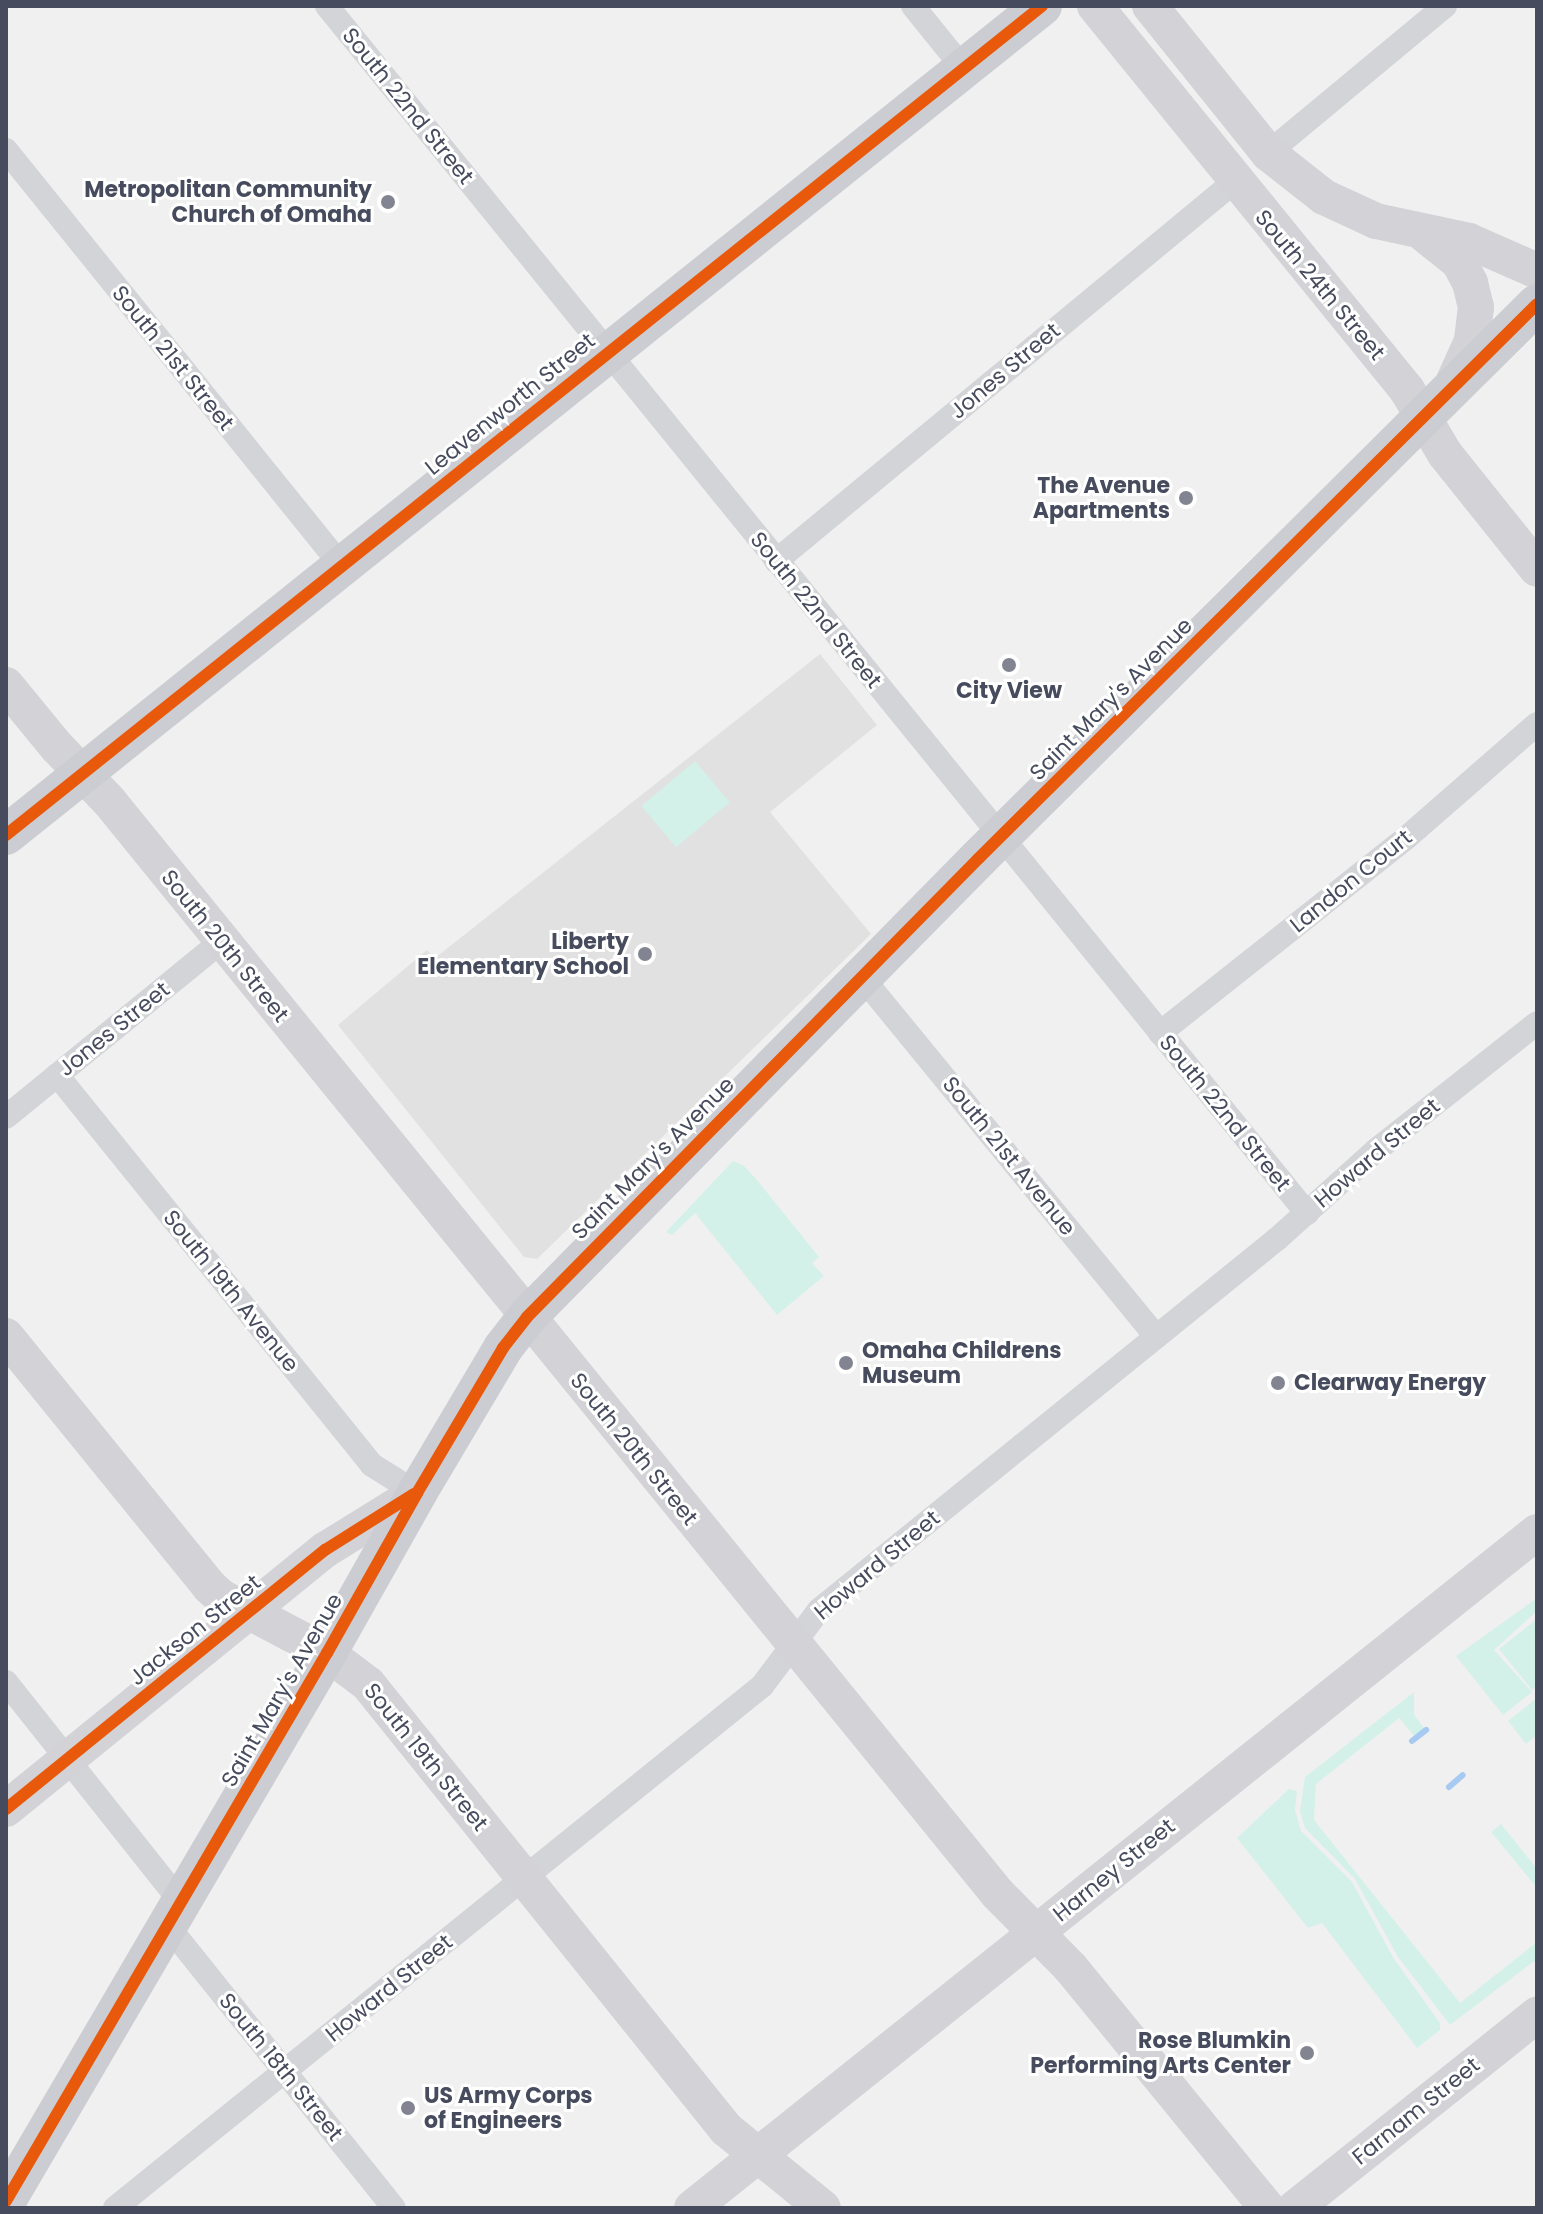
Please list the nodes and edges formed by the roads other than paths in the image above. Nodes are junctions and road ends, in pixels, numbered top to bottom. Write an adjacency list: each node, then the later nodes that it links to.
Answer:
1 (327, 6): 14 (street, South 22nd Street)
2 (913, 6): 7 (street)
3 (1042, 6): 7 (main road, Leavenworth Street)
4 (1095, 6): 10 (main road, South 24th Street)
5 (1150, 6): 9 (main road)
6 (1445, 6): 9 (street)
7 (963, 68): 14 (main road, Leavenworth Street)
8 (6, 150): 17 (street, South 21st Street)
9 (1268, 153): 11 (main road)
10 (1234, 182): 15 (main road, South 24th Street); 16 (street, Jones Street)
11 (1416, 230): 12 (main road); 15 (main road)
12 (1537, 271)
13 (1537, 304): 15 (main road, Saint Mary's Avenue)
14 (606, 352): 16 (street, South 22nd Street); 17 (main road, Leavenworth Street)
15 (1435, 405): 18 (main road, South 24th Street); 23 (main road, Saint Mary's Avenue)
16 (776, 561): 23 (street, South 22nd Street)
17 (341, 565): 21 (main road, Leavenworth Street)
18 (1537, 569)
19 (6, 685): 21 (main road, South 20th Street)
20 (1537, 724): 27 (street, Landon Court)
21 (81, 774): 22 (main road, Leavenworth Street); 24 (main road, South 20th Street)
22 (6, 835)
23 (1000, 836): 25 (main road, Saint Mary's Avenue); 27 (street, South 22nd Street)
24 (222, 941): 28 (street, Jones Street); 31 (main road, South 20th Street)
25 (861, 976): 31 (main road, Saint Mary's Avenue); 33 (street, South 21st Avenue)
26 (1537, 1023): 30 (street, Howard Street)
27 (1160, 1033): 30 (street, South 22nd Street)
28 (57, 1075): 29 (street, Jones Street); 34 (street, South 19th Avenue)
29 (6, 1117)
30 (1307, 1213): 33 (street, Howard Street)
31 (527, 1317): 34 (main road, Saint Mary's Avenue); 37 (main road, South 20th Street)
32 (6, 1336): 36 (main road, South 19th Street)
33 (1156, 1337): 37 (street, Howard Street)
34 (417, 1493): 36 (main road, Jackson Street); 38 (main road, Saint Mary's Avenue)
35 (1537, 1532): 44 (main road, Harney Street)
36 (250, 1611): 38 (main road, South 19th Street); 40 (main road, Jackson Street)
37 (792, 1642): 42 (street, Howard Street); 44 (main road, South 20th Street)
38 (327, 1653): 42 (main road, South 19th Street); 43 (main road, Saint Mary's Avenue)
39 (6, 1682): 40 (street, South 18th Street)
40 (67, 1759): 41 (main road, Jackson Street); 43 (street, South 18th Street)
41 (6, 1809)
42 (525, 1879): 46 (street, Howard Street); 47 (main road, South 19th Street)
43 (174, 1914): 46 (street, South 18th Street); 48 (main road, Saint Mary's Avenue)
44 (1035, 1933): 47 (main road, Harney Street); 53 (main road, South 20th Street)
45 (1537, 2015): 54 (main road, Farnam Street)
46 (285, 2072): 49 (street, Howard Street); 50 (street, South 18th Street)
47 (756, 2156): 51 (main road, Harney Street); 52 (main road, South 19th Street)
48 (6, 2201)
49 (115, 2208)
50 (394, 2208)
51 (692, 2208)
52 (823, 2208)
53 (1267, 2208)
54 (1295, 2208)

